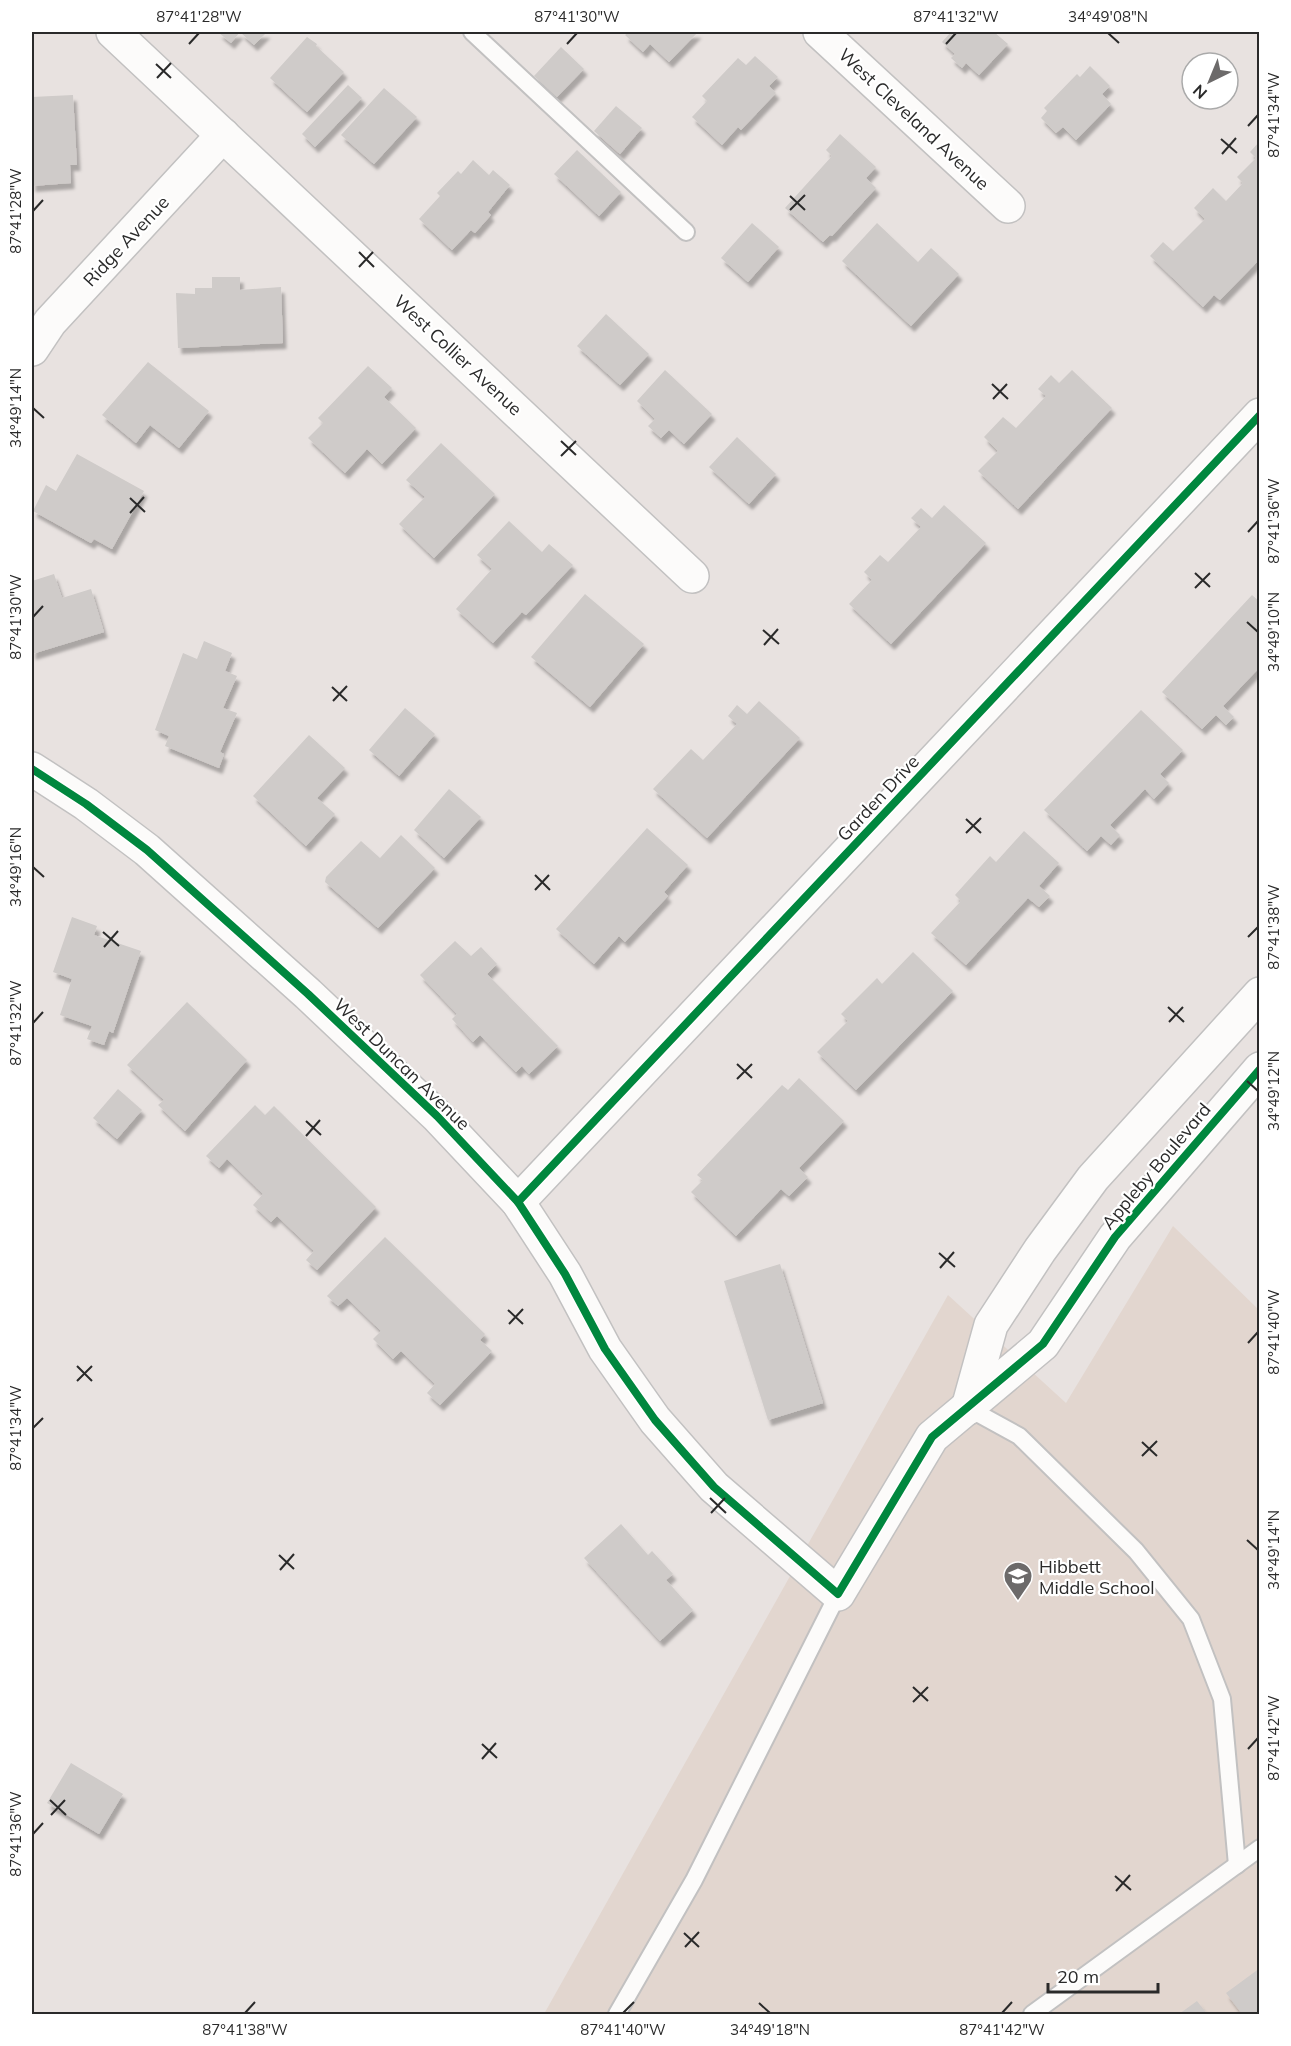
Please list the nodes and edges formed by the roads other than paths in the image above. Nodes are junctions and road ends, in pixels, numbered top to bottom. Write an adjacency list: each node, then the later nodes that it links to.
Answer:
1 (113, 32): 4 (street, West Collier Avenue)
2 (472, 32): 6 (lane)
3 (820, 32): 5 (street, West Cleveland Avenue)
4 (223, 135): 7 (street, Ridge Avenue); 9 (street, West Collier Avenue)
5 (1008, 206)
6 (687, 232)
7 (32, 349)
8 (1260, 415): 13 (street, Garden Drive)
9 (692, 576)
10 (32, 769): 13 (street, West Duncan Avenue)
11 (1260, 994): 14 (street, Appleby Boulevard)
12 (1260, 1070): 14 (street, Appleby Boulevard)
13 (518, 1202): 15 (street, West Duncan Avenue)
14 (968, 1408): 15 (street, Appleby Boulevard); 17 (lane)
15 (838, 1594): 18 (lane)
16 (1260, 1848): 17 (lane)
17 (1237, 1865): 19 (lane)
18 (616, 2014)
19 (1032, 2014)

